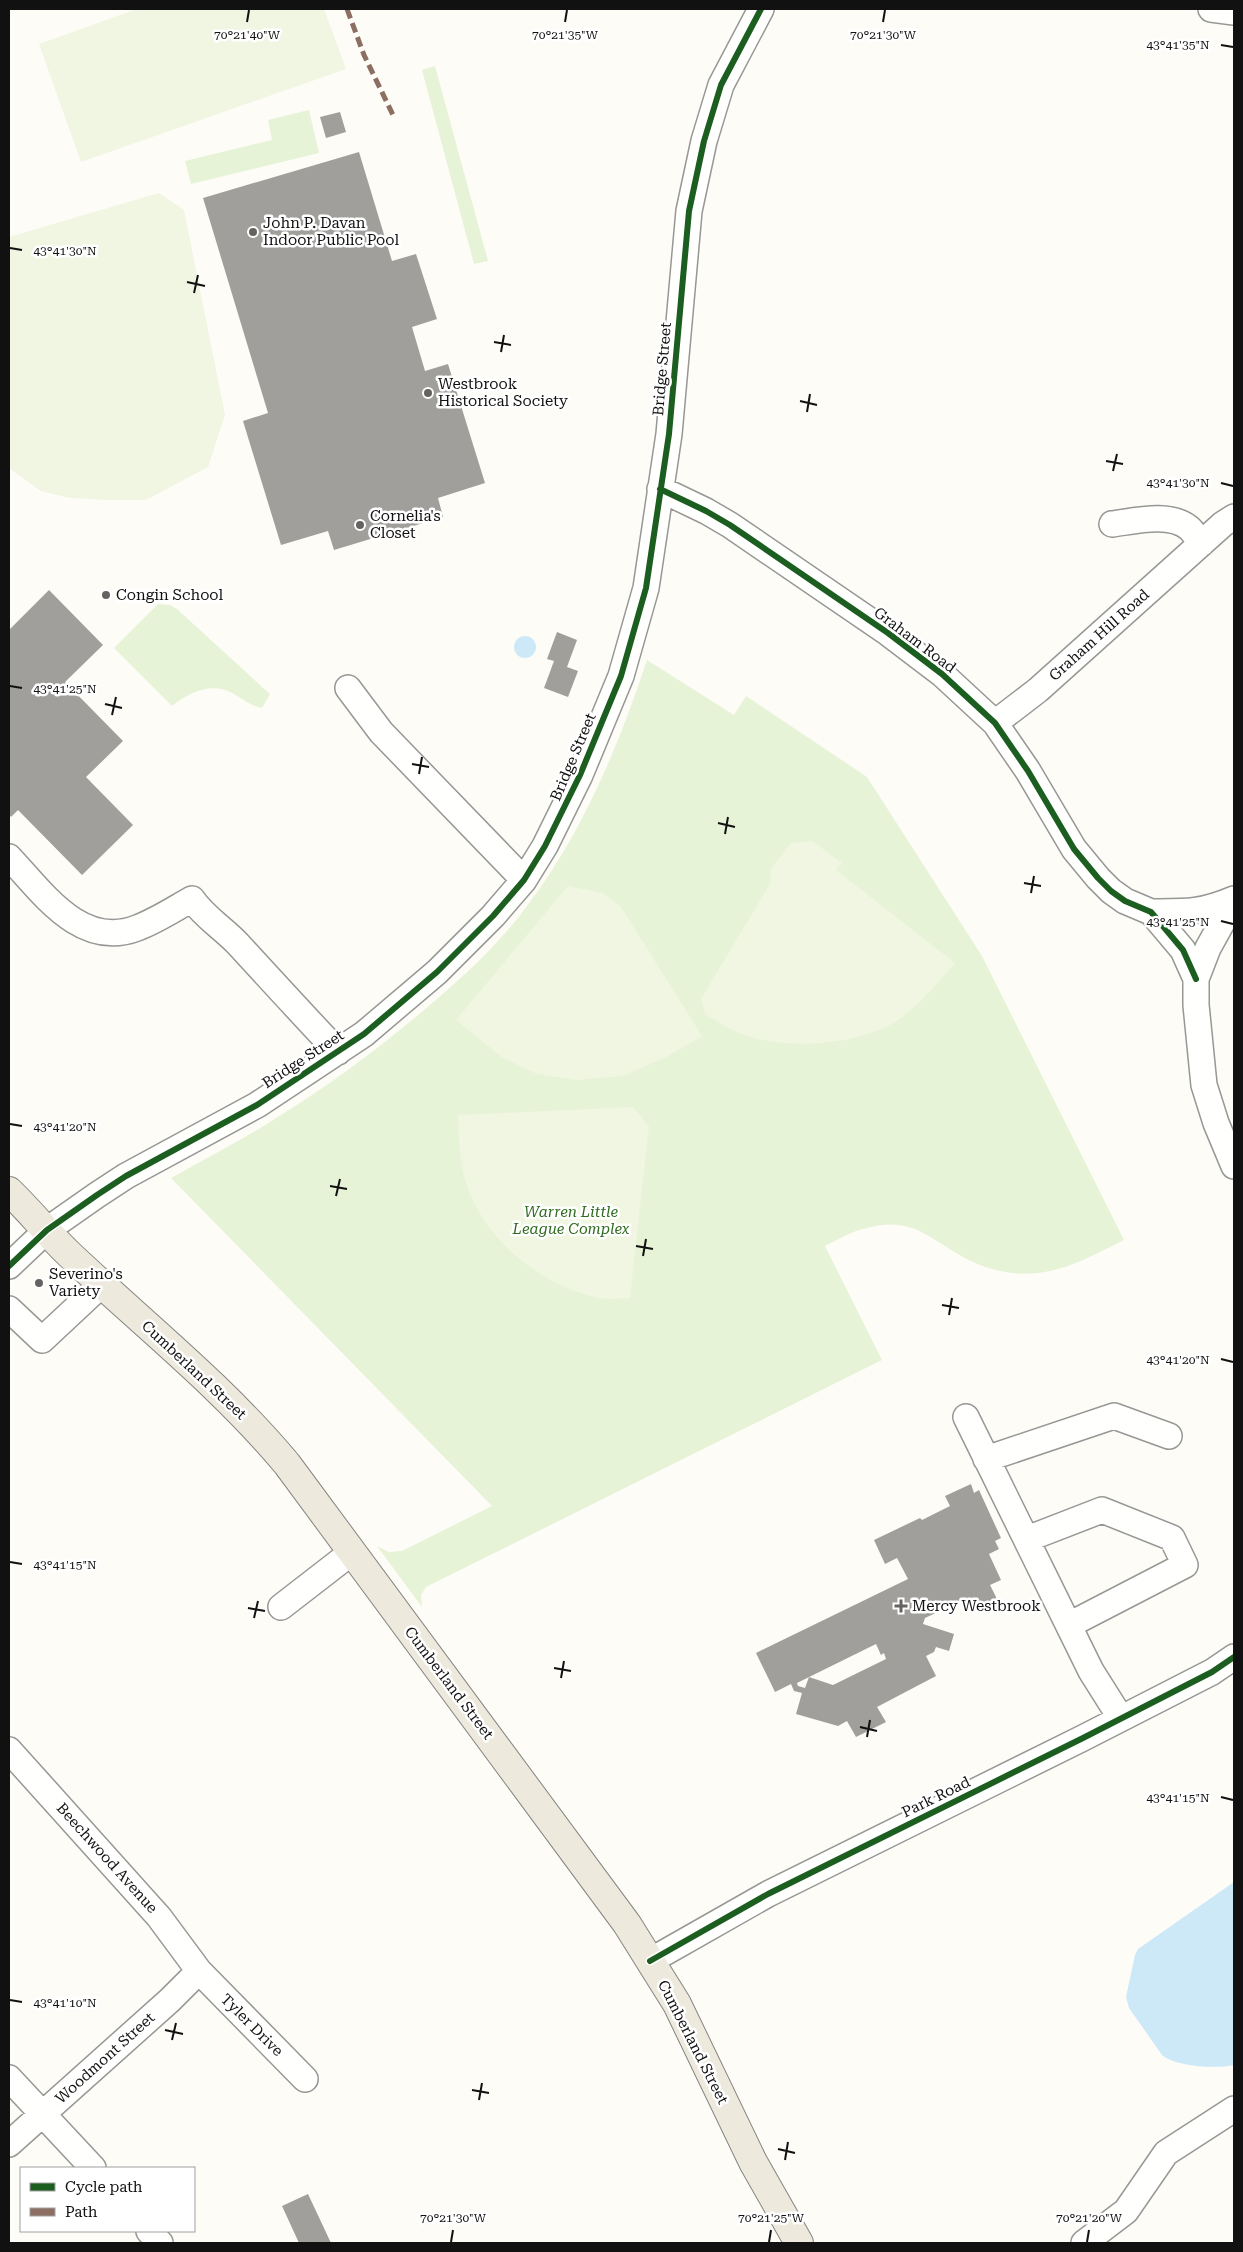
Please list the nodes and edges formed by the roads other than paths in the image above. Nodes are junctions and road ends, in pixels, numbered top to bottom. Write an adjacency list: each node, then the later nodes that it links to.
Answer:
1 (761, 9): 4 (street, Bridge Street)
2 (1211, 9): 3 (street)
3 (1234, 12)
4 (660, 490): 9 (street, Graham Road); 11 (street, Bridge Street)
5 (1234, 517): 7 (street, Graham Hill Road)
6 (1112, 524): 7 (street)
7 (1201, 544): 9 (street, Graham Hill Road)
8 (348, 688): 11 (street)
9 (995, 723): 13 (street, Graham Road)
10 (9, 856): 15 (street)
11 (524, 880): 15 (street, Bridge Street)
12 (1234, 900): 13 (street, Graham Road); 14 (street)
13 (1151, 912): 14 (street, Graham Road)
14 (1196, 978): 16 (street)
15 (338, 1052): 18 (street, Bridge Street)
16 (1233, 1159)
17 (9, 1191): 18 (main road, Cumberland Street)
18 (47, 1230): 19 (street, Bridge Street); 20 (main road, Cumberland Street)
19 (9, 1266)
20 (102, 1284): 21 (street); 26 (main road, Cumberland Street)
21 (9, 1309)
22 (966, 1417): 24 (street)
23 (1169, 1436): 24 (street)
24 (986, 1459): 25 (street)
25 (1027, 1539): 28 (street); 28 (street)
26 (352, 1552): 27 (street); 32 (main road, Cumberland Street)
27 (281, 1607)
28 (1069, 1625): 30 (street)
29 (1234, 1657): 30 (street, Park Road)
30 (1120, 1718): 32 (street, Park Road)
31 (9, 1750): 33 (street, Beechwood Avenue)
32 (650, 1961): 42 (main road, Cumberland Street)
33 (199, 1971): 35 (street, Tyler Drive); 37 (street, Woodmont Street)
34 (9, 2078): 37 (street)
35 (306, 2079)
36 (1234, 2109): 43 (street)
37 (43, 2113): 38 (street, Woodmont Street); 39 (street)
38 (9, 2144)
39 (92, 2167)
40 (150, 2232): 41 (street)
41 (160, 2243)
42 (799, 2243)
43 (1084, 2243)

